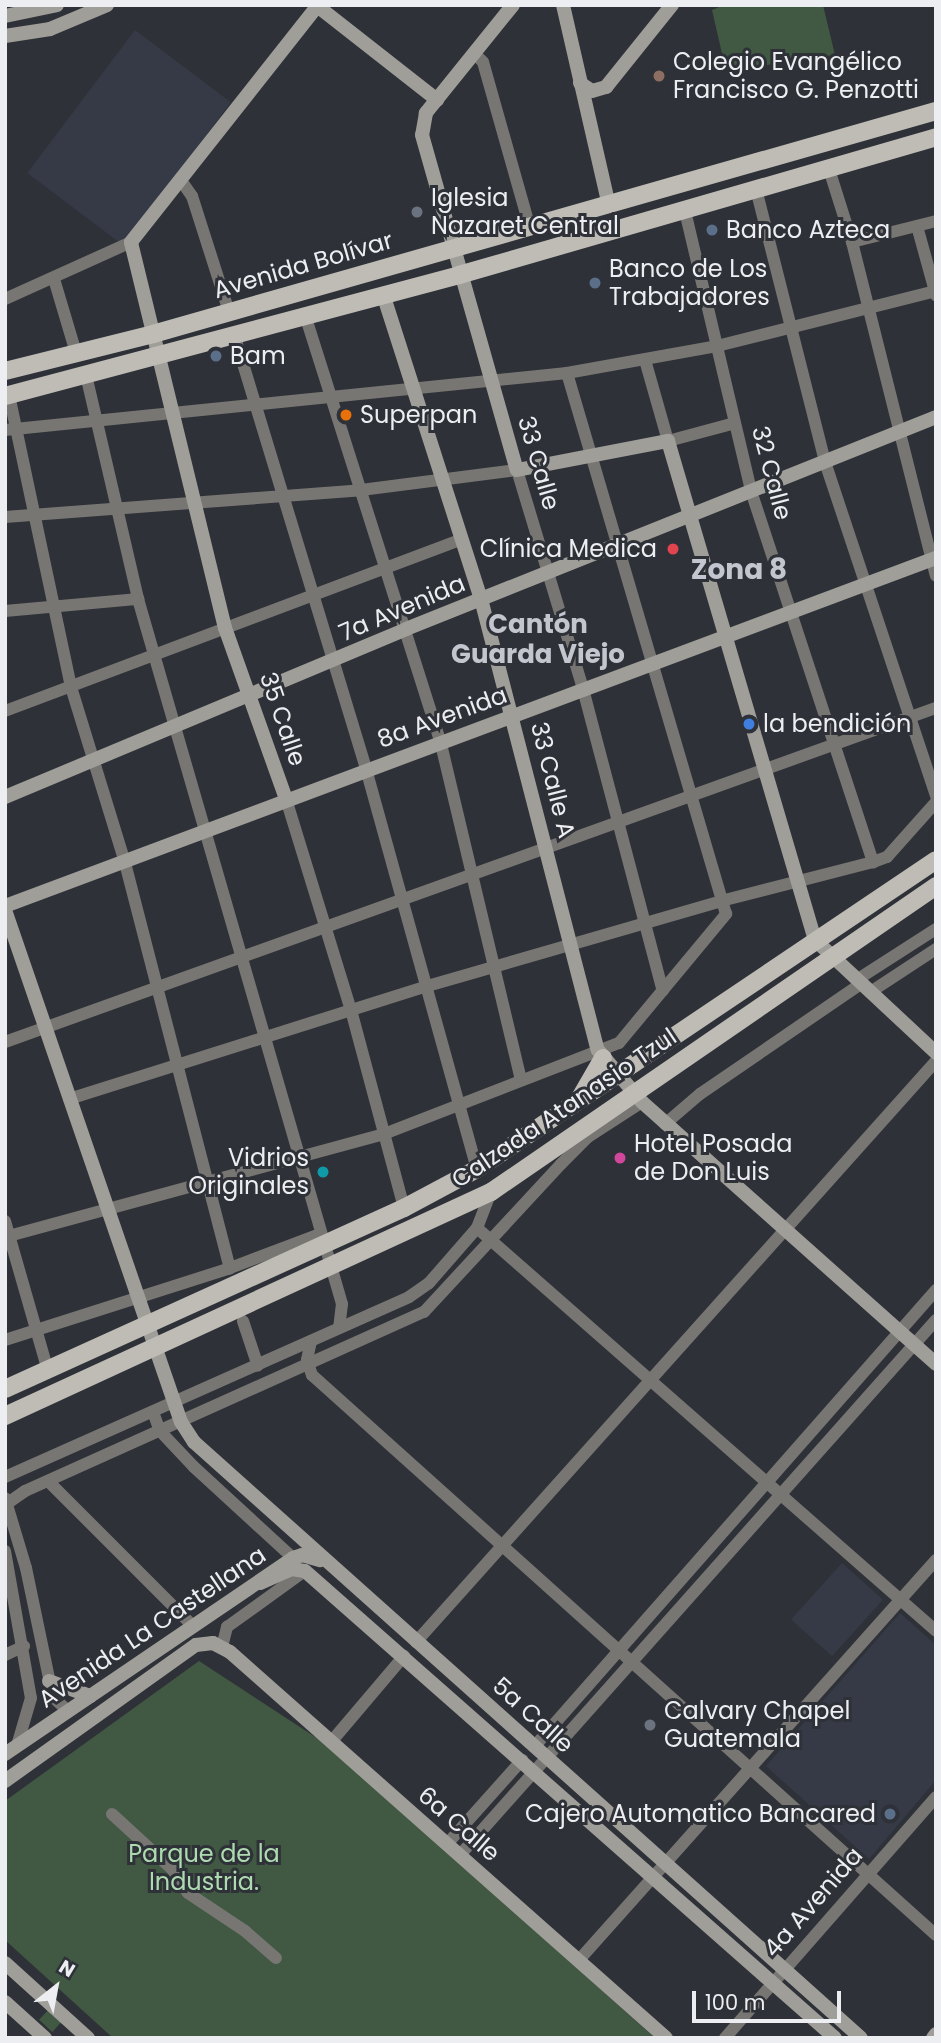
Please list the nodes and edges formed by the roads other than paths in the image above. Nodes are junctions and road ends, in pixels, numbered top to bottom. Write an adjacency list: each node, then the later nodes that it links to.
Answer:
1 (57, 5): 7 (main road)
2 (107, 5): 8 (main road)
3 (672, 5): 10 (main road)
4 (317, 6): 11 (main road); 15 (main road)
5 (511, 6): 9 (main road, 33 Calle)
6 (563, 6): 10 (main road)
7 (5, 16)
8 (5, 36)
9 (475, 54): 11 (main road, 33 Calle); 21 (street)
10 (580, 82): 17 (main road)
11 (437, 100): 24 (main road, 33 Calle)
12 (936, 111): 17 (main road, Avenida Bolívar)
13 (936, 137): 14 (main road, Avenida Bolívar)
14 (828, 166): 16 (main road, Avenida Bolívar); 23 (street)
15 (180, 179): 22 (main road); 31 (street)
16 (756, 189): 18 (main road, Avenida Bolívar); 33 (street)
17 (609, 206): 21 (main road, Avenida Bolívar)
18 (685, 211): 25 (main road, Avenida Bolívar); 36 (street, 32 Calle)
19 (936, 221): 20 (street)
20 (916, 226): 23 (street); 27 (street)
21 (530, 228): 24 (main road, Avenida Bolívar)
22 (131, 242): 26 (street); 34 (main road, 35 Calle)
23 (852, 242): 30 (street)
24 (451, 248): 25 (main road, 33 Calle); 31 (main road, Avenida Bolívar)
25 (459, 275): 28 (main road, Avenida Bolívar); 43 (main road, 33 Calle)
26 (54, 279): 29 (street); 37 (street)
27 (935, 293): 30 (street)
28 (383, 294): 32 (main road, Avenida Bolívar); 44 (main road, 33 Calle A)
29 (5, 299)
30 (869, 307): 33 (street); 53 (street)
31 (229, 312): 34 (main road, Avenida Bolívar)
32 (305, 315): 35 (main road, Avenida Bolívar); 46 (street)
33 (791, 326): 36 (street); 56 (street)
34 (153, 334): 37 (main road, Avenida Bolívar); 38 (main road, 35 Calle)
35 (234, 334): 38 (main road, Avenida Bolívar); 47 (street)
36 (718, 346): 39 (street); 51 (street, 32 Calle)
37 (76, 353): 40 (main road, Avenida Bolívar)
38 (158, 356): 42 (main road, Avenida Bolívar); 48 (main road, 35 Calle)
39 (645, 360): 41 (street); 54 (street)
40 (5, 371)
41 (567, 373): 43 (street); 55 (street)
42 (86, 375): 45 (main road, Avenida Bolívar); 50 (street)
43 (492, 382): 44 (street); 57 (main road, 33 Calle)
44 (412, 389): 46 (street); 58 (main road, 33 Calle A)
45 (7, 395): 52 (street)
46 (332, 396): 47 (street); 59 (street)
47 (254, 402): 48 (street); 61 (street)
48 (173, 413): 50 (street); 62 (main road, 35 Calle)
49 (936, 417): 53 (main road, 7a Avenida)
50 (95, 420): 52 (street); 63 (street)
51 (735, 423): 54 (street); 60 (street, 32 Calle)
52 (11, 429): 64 (street)
53 (898, 433): 56 (main road, 7a Avenida); 69 (street)
54 (668, 441): 55 (main road); 65 (main road)
55 (590, 456): 57 (main road); 68 (street)
56 (825, 462): 60 (main road, 7a Avenida); 73 (street)
57 (517, 470): 58 (street); 71 (street, 33 Calle)
58 (441, 480): 59 (street); 67 (main road, 33 Calle A)
59 (361, 490): 61 (street); 70 (street)
60 (751, 491): 65 (main road, 7a Avenida); 79 (street, 32 Calle)
61 (283, 496): 62 (street); 74 (street)
62 (194, 505): 63 (street); 80 (main road, 35 Calle)
63 (114, 512): 64 (street); 75 (street)
64 (36, 516): 66 (street); 77 (street)
65 (690, 516): 68 (main road, 7a Avenida); 82 (main road)
66 (5, 517)
67 (461, 540): 70 (street); 76 (main road, 33 Calle A)
68 (617, 545): 71 (main road, 7a Avenida); 85 (street)
69 (933, 559): 72 (street); 73 (main road, 8a Avenida)
70 (385, 566): 74 (street); 81 (street)
71 (547, 573): 76 (main road, 7a Avenida); 87 (street, 33 Calle)
72 (936, 576)
73 (865, 585): 79 (main road, 8a Avenida); 92 (street)
74 (312, 593): 80 (street); 84 (street)
75 (138, 599): 77 (street); 83 (street)
76 (481, 599): 81 (main road, 7a Avenida); 91 (main road, 33 Calle A)
77 (53, 608): 78 (street); 86 (street)
78 (5, 611)
79 (791, 612): 82 (main road, 8a Avenida); 95 (street, 32 Calle)
80 (225, 628): 83 (street); 88 (main road, 35 Calle)
81 (406, 629): 84 (main road, 7a Avenida); 94 (street)
82 (726, 638): 85 (main road, 8a Avenida); 98 (main road)
83 (153, 656): 86 (street); 93 (street)
84 (333, 662): 88 (main road, 7a Avenida); 97 (street)
85 (653, 665): 87 (main road, 8a Avenida); 101 (street)
86 (71, 687): 90 (street); 96 (street)
87 (583, 689): 91 (main road, 8a Avenida); 104 (street, 33 Calle)
88 (251, 694): 93 (main road, 7a Avenida); 102 (main road, 35 Calle)
89 (936, 708): 92 (street)
90 (5, 711)
91 (514, 715): 94 (main road, 8a Avenida); 106 (main road, 33 Calle A)
92 (909, 718): 95 (street); 99 (street)
93 (174, 729): 96 (main road, 7a Avenida); 105 (street)
94 (440, 740): 97 (main road, 8a Avenida); 110 (street)
95 (834, 745): 98 (street); 109 (street, 32 Calle)
96 (93, 762): 100 (main road, 7a Avenida); 107 (street)
97 (366, 769): 102 (main road, 8a Avenida); 114 (street)
98 (765, 771): 101 (street); 111 (main road)
99 (936, 796)
100 (5, 797)
101 (692, 797): 104 (street); 113 (street)
102 (286, 799): 105 (main road, 8a Avenida); 117 (street, 35 Calle)
103 (936, 803): 109 (street)
104 (616, 825): 106 (street); 116 (street, 33 Calle)
105 (204, 829): 107 (main road, 8a Avenida); 123 (street)
106 (547, 849): 110 (street); 120 (main road, 33 Calle A)
107 (124, 859): 115 (main road, 8a Avenida); 127 (street)
108 (936, 860): 119 (main road, Calzada Atanasio Tzul)
109 (873, 862): 111 (street)
110 (476, 876): 114 (street); 124 (street)
111 (798, 882): 113 (street); 119 (main road)
112 (936, 886): 122 (main road, Calzada Atanasio Tzul)
113 (721, 901): 116 (street); 128 (street)
114 (402, 903): 117 (street); 126 (street)
115 (5, 908): 130 (main road, 5a Calle)
116 (645, 923): 120 (street); 128 (street, 33 Calle)
117 (327, 928): 123 (street); 129 (street, 35 Calle)
118 (936, 929): 125 (street)
119 (815, 940): 122 (main road); 137 (main road, Calzada Atanasio Tzul)
120 (570, 944): 124 (street); 134 (main road, 33 Calle A)
121 (936, 949): 125 (street)
122 (832, 956): 125 (main road); 139 (main road, Calzada Atanasio Tzul)
123 (241, 957): 127 (street); 131 (street)
124 (497, 966): 126 (street); 138 (street)
125 (864, 984): 133 (main road); 143 (street)
126 (424, 987): 129 (street); 141 (street)
127 (157, 988): 130 (street); 136 (street)
128 (663, 991): 134 (street)
129 (351, 1010): 131 (street); 144 (street, 35 Calle)
130 (45, 1029): 132 (street); 140 (main road, 5a Calle)
131 (265, 1037): 136 (street); 145 (street)
132 (5, 1042)
133 (936, 1053)
134 (601, 1054): 137 (main road, 33 Calle A); 138 (street); 142 (main road)
135 (936, 1061): 153 (street)
136 (177, 1065): 140 (street); 147 (street)
137 (617, 1074): 139 (main road, 33 Calle A); 142 (main road, Calzada Atanasio Tzul)
138 (522, 1079): 141 (street)
139 (637, 1097): 143 (main road, 33 Calle A); 148 (main road, Calzada Atanasio Tzul); 156 (street)
140 (69, 1100): 150 (main road, 5a Calle)
141 (460, 1104): 144 (street); 146 (street)
142 (576, 1104): 146 (main road, Calzada Atanasio Tzul)
143 (665, 1124): 153 (main road, 33 Calle A)
144 (384, 1134): 145 (street); 149 (street, 35 Calle)
145 (300, 1157): 147 (street); 155 (street)
146 (477, 1169): 149 (main road, Calzada Atanasio Tzul)
147 (206, 1182): 150 (street); 157 (street)
148 (491, 1192): 152 (street); 158 (main road, Calzada Atanasio Tzul)
149 (404, 1208): 155 (main road, Calzada Atanasio Tzul)
150 (106, 1209): 154 (street); 160 (main road, 5a Calle)
151 (5, 1221): 154 (street)
152 (477, 1228): 156 (street); 164 (street)
153 (786, 1230): 166 (main road, 33 Calle A); 175 (street)
154 (7, 1236): 165 (street)
155 (321, 1239): 157 (street); 158 (street); 163 (main road, Calzada Atanasio Tzul)
156 (492, 1240): 173 (street); 175 (street)
157 (230, 1268): 160 (street)
158 (330, 1270): 164 (street); 170 (main road, Calzada Atanasio Tzul)
159 (936, 1290): 166 (street)
160 (138, 1298): 163 (main road, 5a Calle); 165 (street)
161 (936, 1320): 169 (street)
162 (243, 1321): 172 (street)
163 (148, 1327): 170 (main road, 5a Calle); 174 (main road, Calzada Atanasio Tzul)
164 (339, 1328): 168 (street)
165 (36, 1331): 167 (street); 174 (street)
166 (899, 1332): 169 (main road, 33 Calle A); 186 (street)
167 (5, 1340)
168 (311, 1341): 172 (street); 173 (street)
169 (914, 1345): 171 (main road, 33 Calle A); 187 (street)
170 (156, 1349): 177 (main road, 5a Calle); 179 (main road, Calzada Atanasio Tzul)
171 (936, 1364)
172 (258, 1366): 177 (street)
173 (308, 1367): 180 (street); 189 (street)
174 (48, 1371): 176 (main road, Calzada Atanasio Tzul)
175 (650, 1378): 186 (street); 189 (street)
176 (5, 1389)
177 (174, 1402): 178 (street); 180 (main road, 5a Calle)
178 (153, 1412): 181 (street, 5a Calle); 182 (street)
179 (5, 1416)
180 (181, 1422): 181 (street); 192 (main road, 5a Calle)
181 (160, 1431): 183 (street); 194 (street, 5a Calle)
182 (70, 1448): 183 (street); 184 (street)
183 (79, 1468): 185 (street)
184 (5, 1477)
185 (48, 1481): 188 (street); 197 (street)
186 (767, 1482): 187 (street); 202 (street)
187 (781, 1494): 196 (street); 205 (street)
188 (6, 1502): 193 (street)
189 (500, 1547): 199 (street); 202 (street)
190 (5, 1551): 195 (street)
191 (936, 1560): 196 (street)
192 (328, 1564): 194 (main road, Avenida La Castellana); 199 (main road, 5a Calle)
193 (26, 1568): 195 (street); 206 (street)
194 (297, 1569): 197 (main road, Avenida La Castellana); 201 (street, Avenida La Castellana); 204 (main road, 5a Calle)
195 (8, 1577): 200 (street)
196 (900, 1599): 198 (street); 215 (street)
197 (194, 1627): 207 (main road, Avenida La Castellana)
198 (936, 1631)
199 (416, 1642): 211 (main road, 5a Calle)
200 (24, 1646): 203 (street); 212 (street)
201 (222, 1647): 209 (main road, Avenida La Castellana); 210 (main road, 6a Calle)
202 (618, 1651): 205 (street); 211 (street)
203 (5, 1655)
204 (404, 1656): 210 (street); 214 (main road, 5a Calle)
205 (631, 1663): 213 (street); 215 (street)
206 (49, 1681): 207 (main road); 208 (street)
207 (90, 1696): 208 (main road, Avenida La Castellana)
208 (68, 1711): 209 (main road); 212 (main road, Avenida La Castellana)
209 (79, 1730): 217 (main road, Avenida La Castellana)
210 (331, 1742): 220 (main road, 6a Calle)
211 (534, 1747): 213 (main road, 5a Calle)
212 (11, 1750)
213 (547, 1758): 216 (street); 222 (main road, 5a Calle)
214 (522, 1759): 216 (main road, 5a Calle); 220 (street)
215 (749, 1768): 222 (street); 223 (street)
216 (535, 1771): 221 (street); 224 (main road, 5a Calle)
217 (5, 1781)
218 (936, 1797): 223 (street, 4a Avenida)
219 (112, 1814): 226 (street)
220 (447, 1844): 221 (main road, 6a Calle)
221 (460, 1855): 227 (main road, 6a Calle)
222 (664, 1863): 224 (street); 229 (main road, 5a Calle)
223 (868, 1874): 225 (street); 229 (street, 4a Avenida)
224 (652, 1875): 227 (street); 230 (main road, 5a Calle)
225 (936, 1935)
226 (276, 1958)
227 (579, 1960): 234 (main road, 6a Calle)
228 (5, 1963): 233 (main road)
229 (784, 1969): 230 (street, 4a Avenida); 237 (main road, 5a Calle)
230 (773, 1983): 235 (street, 4a Avenida); 236 (main road, 5a Calle)
231 (5, 2002): 232 (main road)
232 (45, 2038)
233 (89, 2038)
234 (666, 2038)
235 (725, 2038)
236 (835, 2038)
237 (861, 2038)

